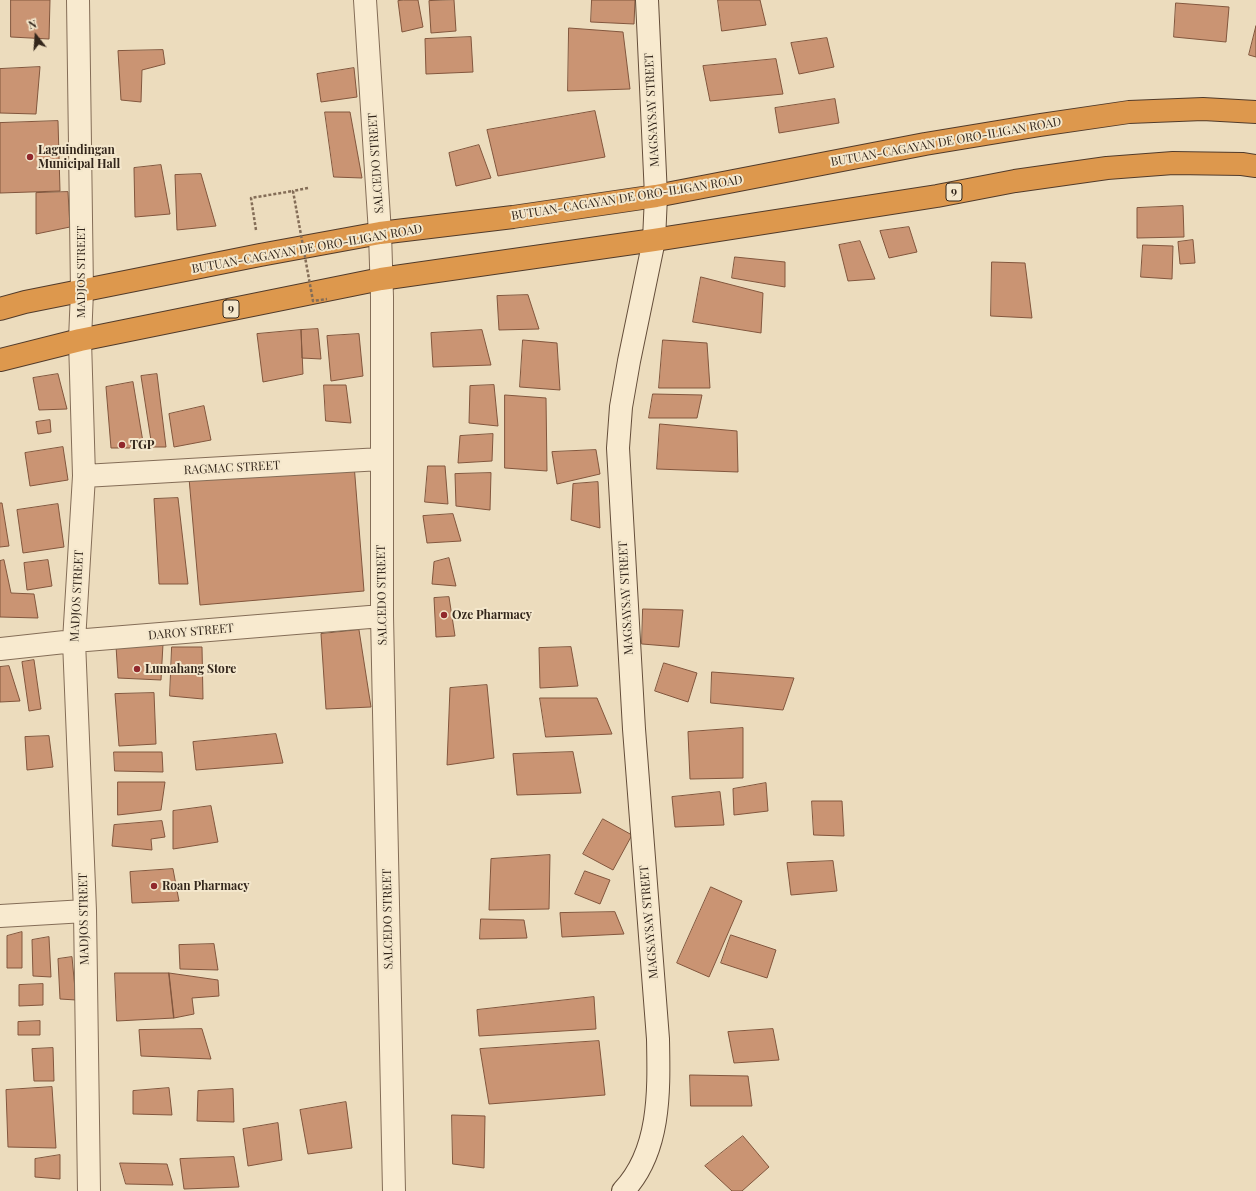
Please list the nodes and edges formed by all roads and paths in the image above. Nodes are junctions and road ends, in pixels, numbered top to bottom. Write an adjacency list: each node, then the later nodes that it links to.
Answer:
1 (78, 0): 13 (street, MADJOS STREET)
2 (365, 0): 9 (street, SALCEDO STREET)
3 (648, 0): 8 (street, MAGSAYSAY STREET)
4 (1256, 112): 8 (highway, BUTUAN-CAGAYAN DE ORO-ILIGAN ROAD)
5 (1256, 166): 10 (highway, 9)
6 (308, 188): 7 (path, bridge)
7 (293, 191): 11 (path); 14 (path, bridge)
8 (656, 196): 9 (highway, BUTUAN-CAGAYAN DE ORO-ILIGAN ROAD); 10 (street, MAGSAYSAY STREET)
9 (380, 234): 11 (highway, BUTUAN-CAGAYAN DE ORO-ILIGAN ROAD); 12 (street, SALCEDO STREET)
10 (654, 240): 12 (highway, 9); 27 (street, MAGSAYSAY STREET)
11 (260, 255): 13 (highway, BUTUAN-CAGAYAN DE ORO-ILIGAN ROAD)
12 (381, 279): 16 (highway, 9); 18 (street, SALCEDO STREET)
13 (82, 291): 15 (highway, BUTUAN-CAGAYAN DE ORO-ILIGAN ROAD); 16 (street, MADJOS STREET)
14 (327, 299)
15 (0, 309)
16 (80, 340): 17 (highway, 9); 19 (street, MADJOS STREET)
17 (0, 360)
18 (381, 459): 19 (street, RAGMAC STREET); 20 (street, SALCEDO STREET)
19 (84, 476): 21 (street, MADJOS STREET)
20 (382, 616): 21 (street, DAROY STREET); 26 (street, SALCEDO STREET)
21 (74, 641): 22 (street, DAROY STREET); 23 (street, MADJOS STREET)
22 (0, 649)
23 (85, 911): 24 (street); 25 (street, MADJOS STREET)
24 (0, 916)
25 (89, 1191)
26 (394, 1191)
27 (623, 1191)

